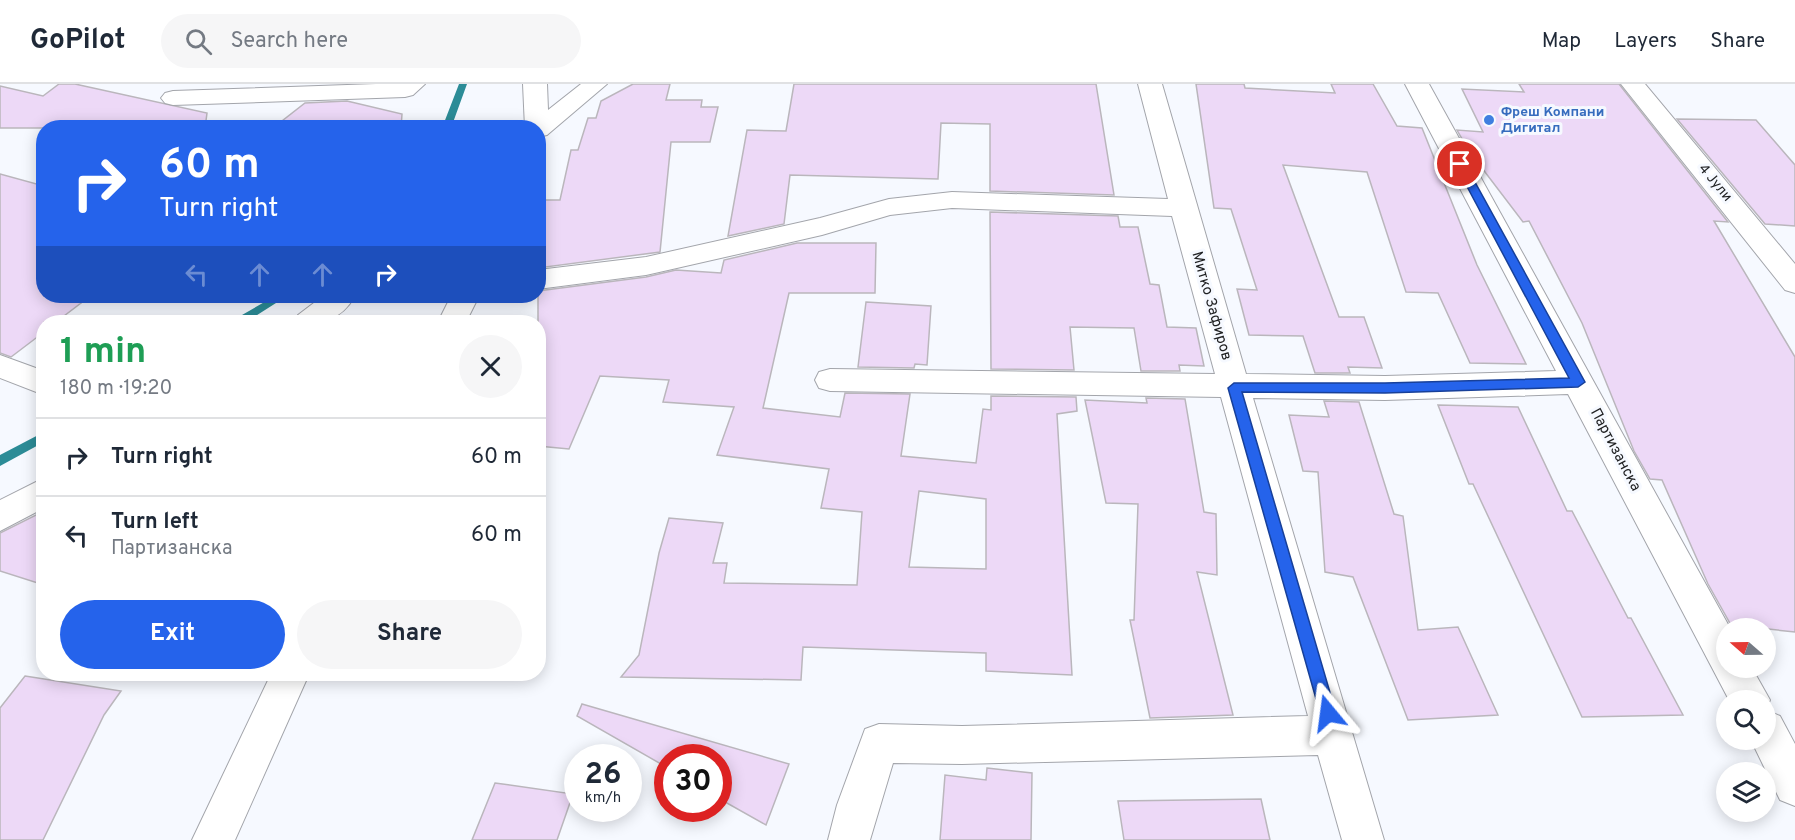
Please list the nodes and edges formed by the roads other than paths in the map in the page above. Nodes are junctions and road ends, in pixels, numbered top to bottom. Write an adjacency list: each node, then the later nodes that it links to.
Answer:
1 (413, 84): 7 (street)
2 (535, 84): 8 (street)
3 (595, 84): 9 (street)
4 (1150, 84): 10 (street, Митко Зафиров)
5 (1417, 84): 18 (street, Партизанска)
6 (1633, 84): 12 (street, 4 Јули)
7 (173, 98)
8 (537, 120)
9 (546, 123)
10 (1182, 208): 11 (street); 19 (street, Митко Зафиров)
11 (546, 279)
12 (1795, 283)
13 (333, 303): 14 (street)
14 (317, 315)
15 (0, 366): 17 (street)
16 (830, 380): 19 (street)
17 (36, 381)
18 (1578, 382): 19 (street); 22 (street, Партизанска)
19 (1234, 388): 24 (street, Митко Зафиров)
20 (36, 496): 21 (street)
21 (0, 517)
22 (1716, 638)
23 (287, 681): 27 (street)
24 (1334, 735): 28 (street); 29 (street, Митко Зафиров)
25 (1778, 739): 26 (street)
26 (1795, 786)
27 (213, 840)
28 (849, 840)
29 (1363, 840)

